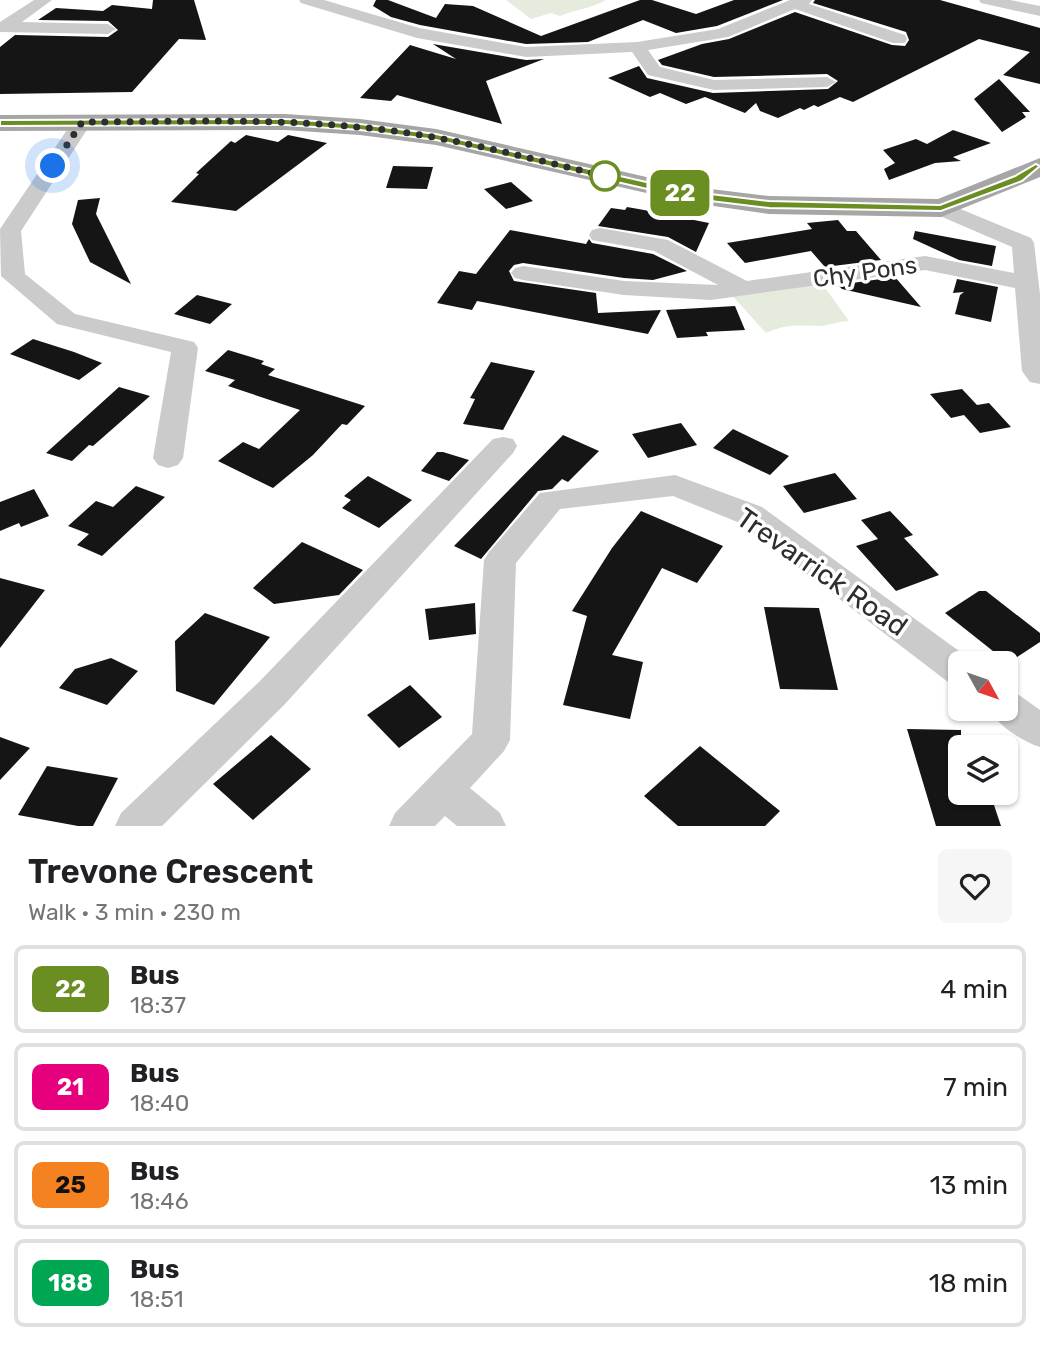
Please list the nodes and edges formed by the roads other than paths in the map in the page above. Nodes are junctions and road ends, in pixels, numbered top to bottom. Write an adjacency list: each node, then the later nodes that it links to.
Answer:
1 (44, 0): 7 (street)
2 (307, 0): 5 (street)
3 (987, 0): 6 (street)
4 (799, 2): 9 (street); 10 (street)
5 (335, 3): 10 (street)
6 (1040, 11)
7 (2, 27): 8 (street)
8 (108, 29)
9 (899, 39)
10 (637, 47): 11 (street)
11 (827, 82)
12 (82, 122): 13 (main road); 15 (main road); 16 (street)
13 (0, 123)
14 (1040, 166): 15 (main road)
15 (941, 208): 19 (street)
16 (5, 231): 23 (street)
17 (600, 235): 20 (street)
18 (523, 272): 20 (street, Chy Pons)
19 (1026, 283): 20 (street, Chy Pons); 21 (street)
20 (744, 289)
21 (1040, 376)
22 (503, 446): 28 (street)
23 (168, 458)
24 (948, 662): 27 (street, Trevarrick Road)
25 (1018, 715): 26 (street)
26 (1040, 731)
27 (443, 790): 29 (street, Trevarrick Road); 30 (street)
28 (135, 826)
29 (409, 826)
30 (485, 826)

